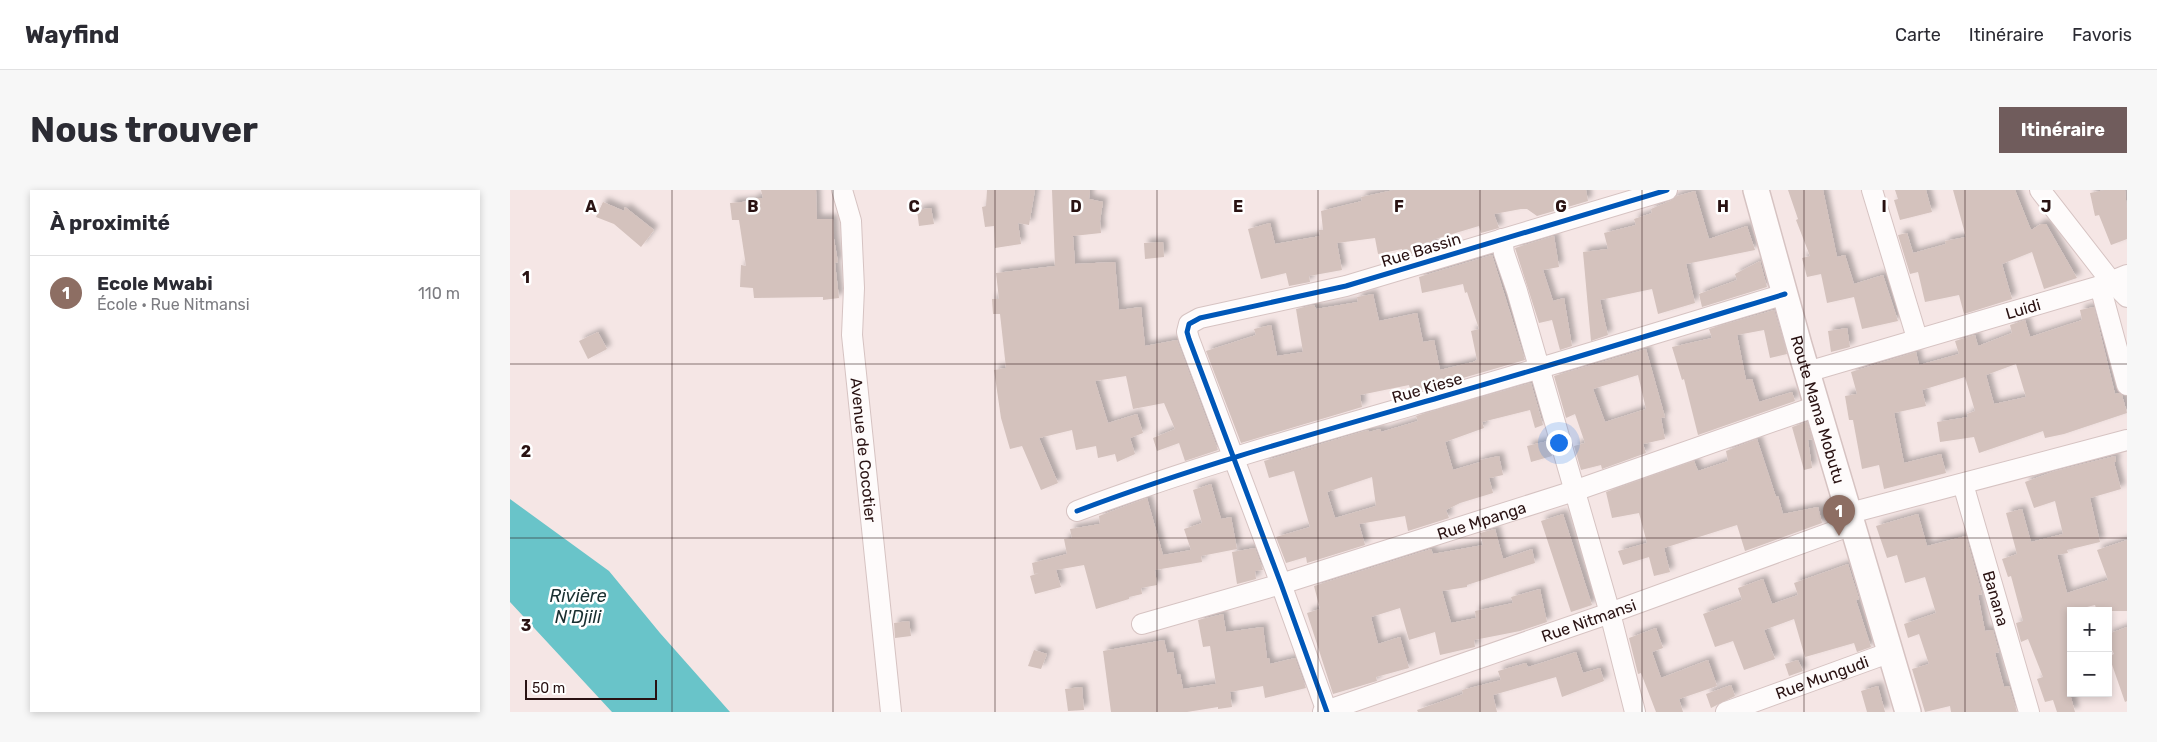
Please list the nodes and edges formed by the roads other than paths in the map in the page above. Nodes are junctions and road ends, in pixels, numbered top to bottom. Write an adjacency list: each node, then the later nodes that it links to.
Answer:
1 (842, 190): 25 (street, Avenue de Cocotier)
2 (1667, 190): 6 (street, Rue Bassin)
3 (1756, 190): 8 (street, Route Mama Mobutu)
4 (1872, 190): 10 (street)
5 (2040, 190): 7 (street)
6 (1502, 239): 11 (street); 16 (street, Rue Bassin)
7 (2112, 280): 9 (street); 10 (street, Luidi); 13 (street)
8 (1785, 294): 11 (street, Rue Kiese); 12 (street, Route Mama Mobutu)
9 (2127, 297)
10 (1917, 338): 12 (street, Luidi)
11 (1539, 368): 16 (street, Rue Kiese); 18 (street)
12 (1807, 372): 14 (street, Route Mama Mobutu)
13 (2127, 386)
14 (1817, 406): 18 (street, Rue Mpanga); 20 (street, Route Mama Mobutu)
15 (2126, 442): 17 (street)
16 (1232, 458): 19 (street, Rue Kiese); 21 (street)
17 (1963, 484): 20 (street); 30 (street, Banana)
18 (1574, 491): 21 (street, Rue Mpanga); 22 (street)
19 (1077, 511)
20 (1851, 519): 22 (street, Rue Nitmansi); 24 (street, Route Mama Mobutu)
21 (1282, 584): 23 (street, Rue Mpanga); 26 (street)
22 (1610, 613): 26 (street, Rue Nitmansi); 27 (street)
23 (1142, 624)
24 (1891, 652): 28 (street, Rue Mungudi); 29 (street, Route Mama Mobutu)
25 (891, 712)
26 (1326, 712)
27 (1635, 712)
28 (1726, 712)
29 (1908, 712)
30 (2029, 712)

